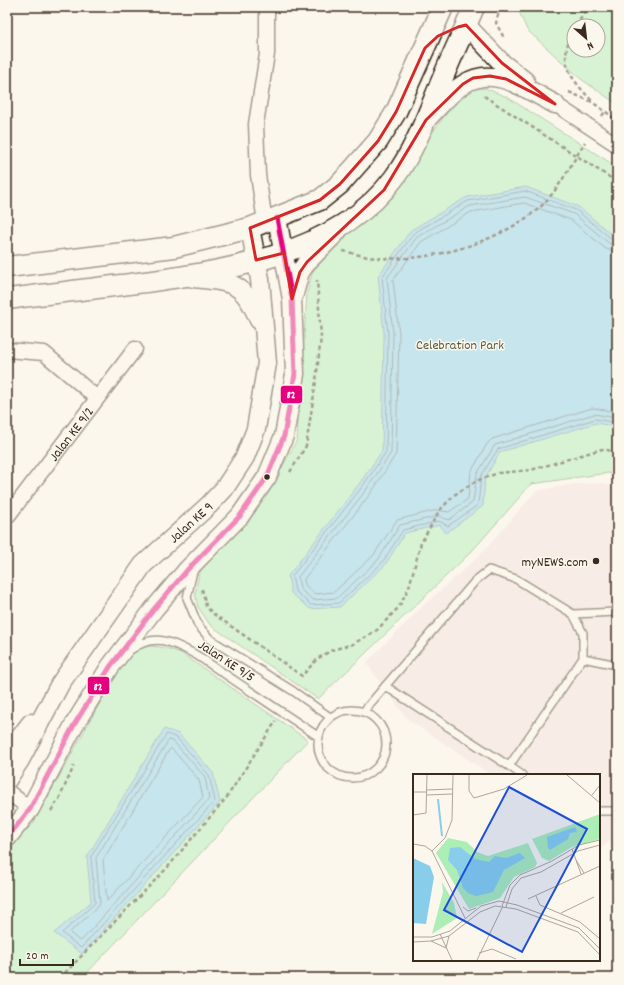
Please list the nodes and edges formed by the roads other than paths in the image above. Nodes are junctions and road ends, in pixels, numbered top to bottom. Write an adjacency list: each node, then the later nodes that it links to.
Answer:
1 (267, 7): 10 (street)
2 (442, 7): 5 (main road)
3 (474, 7): 4 (main road)
4 (466, 25): 5 (main road); 6 (street); 7 (main road)
5 (425, 48): 10 (main road)
6 (559, 97): 7 (street); 8 (street)
7 (426, 120): 9 (main road)
8 (617, 146)
9 (348, 222): 11 (main road); 16 (street)
10 (264, 223): 11 (street); 12 (street, Jalan KE 9); 13 (main road)
11 (284, 252): 12 (main road); 16 (street)
12 (256, 260): 14 (main road); 17 (street, Jalan KE 9)
13 (7, 268)
14 (183, 277): 15 (main road); 17 (street)
15 (7, 299)
16 (292, 299): 22 (street)
17 (265, 336): 28 (street, Jalan KE 9)
18 (135, 349): 20 (street, Jalan KE 9/2)
19 (7, 350): 20 (street)
20 (97, 398): 21 (street, Jalan KE 9/2)
21 (7, 517)
22 (195, 561): 26 (street); 31 (lane, Jalan KE 9/5)
23 (617, 612): 24 (lane)
24 (573, 614): 25 (lane); 29 (lane)
25 (583, 658): 27 (lane); 34 (lane)
26 (115, 660): 32 (lane, Jalan KE 9/5); 38 (street)
27 (617, 665)
28 (60, 684): 33 (street); 36 (street, Jalan KE 9)
29 (385, 686): 30 (lane); 34 (lane)
30 (363, 712): 31 (lane); 32 (lane)
31 (330, 717): 32 (lane)
32 (319, 737)
33 (7, 749)
34 (509, 766): 35 (lane)
35 (521, 774)
36 (7, 780)
37 (7, 791): 38 (street)
38 (30, 809): 41 (street)
39 (600, 811): 40 (lane)
40 (617, 811)
41 (7, 838)

